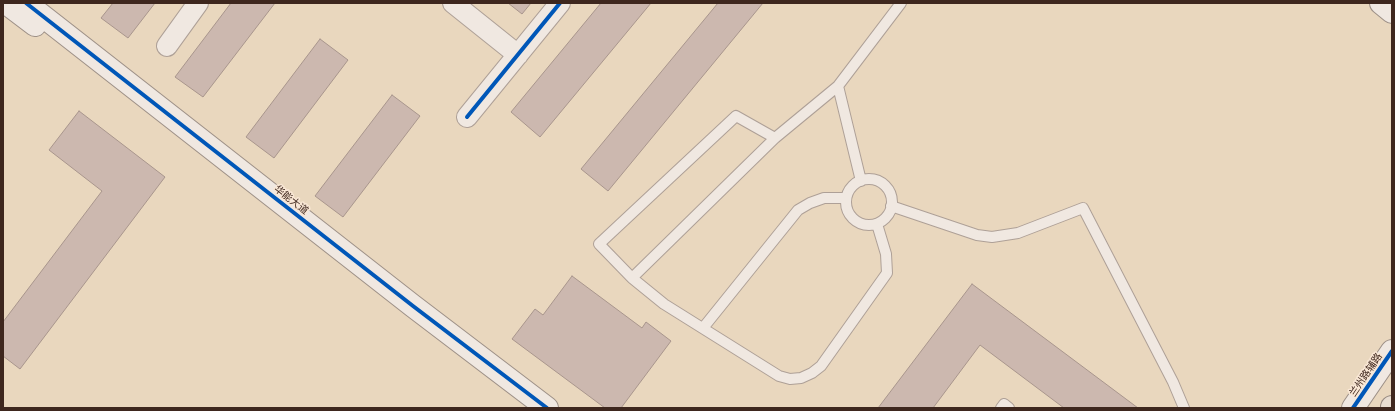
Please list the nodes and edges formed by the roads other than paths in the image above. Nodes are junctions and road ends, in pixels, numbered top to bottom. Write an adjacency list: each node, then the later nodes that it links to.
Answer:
1 (6, 3): 21 (street, 华能大道)
2 (26, 3): 22 (street, 华能大道)
3 (198, 3): 9 (street)
4 (453, 3): 10 (street)
5 (560, 3): 10 (street)
6 (901, 3): 11 (lane)
7 (1381, 3): 8 (street)
8 (1392, 12)
9 (167, 46)
10 (518, 54): 12 (street)
11 (838, 86): 13 (lane); 14 (lane)
12 (467, 118)
13 (774, 138): 18 (lane); 18 (lane)
14 (861, 181): 15 (lane); 16 (lane)
15 (846, 198): 17 (lane); 19 (lane)
16 (892, 206): 17 (lane); 25 (lane)
17 (876, 224): 19 (lane)
18 (632, 278): 19 (lane)
19 (703, 328)
20 (1392, 351): 26 (street, 兰州路辅路)
21 (526, 408)
22 (547, 408)
23 (1001, 408): 24 (lane)
24 (1009, 408)
25 (1184, 408)
26 (1353, 408)

